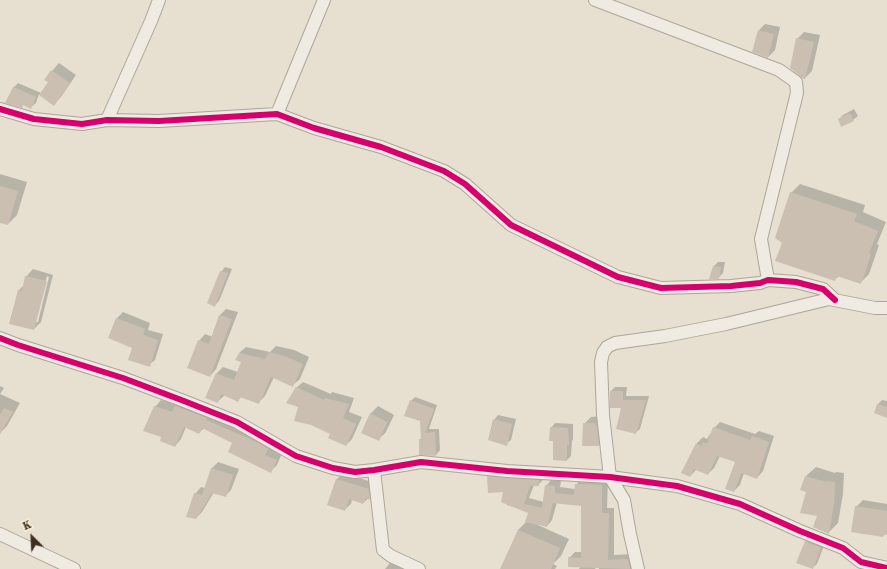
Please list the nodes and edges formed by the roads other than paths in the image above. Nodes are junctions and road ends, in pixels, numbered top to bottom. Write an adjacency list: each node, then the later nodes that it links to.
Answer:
1 (159, 0): 6 (street)
2 (324, 0): 5 (street)
3 (595, 0): 7 (street)
4 (0, 108): 6 (street)
5 (277, 114): 6 (street); 7 (street)
6 (107, 120)
7 (768, 280): 8 (street)
8 (835, 300): 9 (street); 12 (street)
9 (887, 308)
10 (0, 338): 11 (street)
11 (374, 470): 12 (street); 17 (street)
12 (610, 477): 14 (street); 18 (street)
13 (0, 534): 16 (street)
14 (862, 566): 15 (street)
15 (887, 568)
16 (74, 569)
17 (419, 569)
18 (638, 569)

